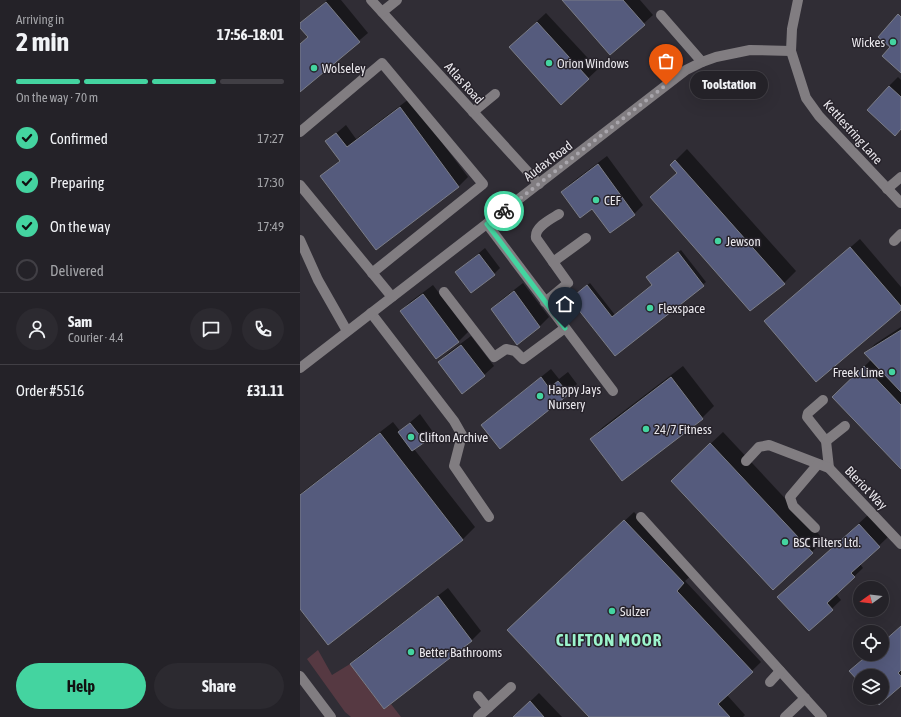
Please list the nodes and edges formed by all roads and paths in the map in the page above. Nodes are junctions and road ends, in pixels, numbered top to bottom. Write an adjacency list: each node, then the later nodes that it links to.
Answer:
1 (371, 0): 4 (street, Atlas Road)
2 (397, 0): 4 (street)
3 (798, 0): 6 (street, Kettlestring Lane)
4 (382, 12): 9 (street, Atlas Road)
5 (661, 15): 7 (street)
6 (791, 51): 7 (street, Audax Road); 14 (street, Kettlestring Lane)
7 (702, 62): 12 (street, Audax Road)
8 (495, 94): 9 (street)
9 (473, 112): 12 (street, Atlas Road)
10 (300, 132): 21 (street)
11 (901, 177): 14 (street)
12 (539, 184): 17 (street, Audax Road)
13 (300, 185): 21 (street)
14 (888, 189): 15 (street, Kettlestring Lane)
15 (901, 203)
16 (559, 214): 20 (street)
17 (487, 224): 23 (street, Audax Road); 24 (street)
18 (586, 238): 20 (street)
19 (300, 240): 27 (street)
20 (553, 262): 24 (street)
21 (372, 273): 23 (street)
22 (444, 292): 26 (street)
23 (392, 297): 25 (street, Audax Road)
24 (545, 302): 26 (street)
25 (371, 313): 27 (street, Audax Road); 36 (street)
26 (565, 328): 29 (street)
27 (347, 331): 28 (street, Audax Road)
28 (300, 368)
29 (614, 391)
30 (823, 400): 32 (street)
31 (845, 426): 32 (street)
32 (826, 441): 35 (street)
33 (746, 461): 34 (street)
34 (818, 464): 35 (street); 38 (street)
35 (829, 468): 39 (street, Bleriot Way)
36 (489, 517)
37 (641, 517): 40 (street)
38 (815, 528)
39 (901, 544)
40 (780, 671): 42 (street); 45 (street)
41 (300, 676): 48 (street)
42 (770, 682)
43 (511, 687): 46 (street)
44 (478, 696): 46 (street)
45 (804, 698): 47 (street); 50 (street)
46 (488, 708): 49 (street)
47 (819, 714)
48 (331, 717)
49 (478, 717)
50 (785, 717)

